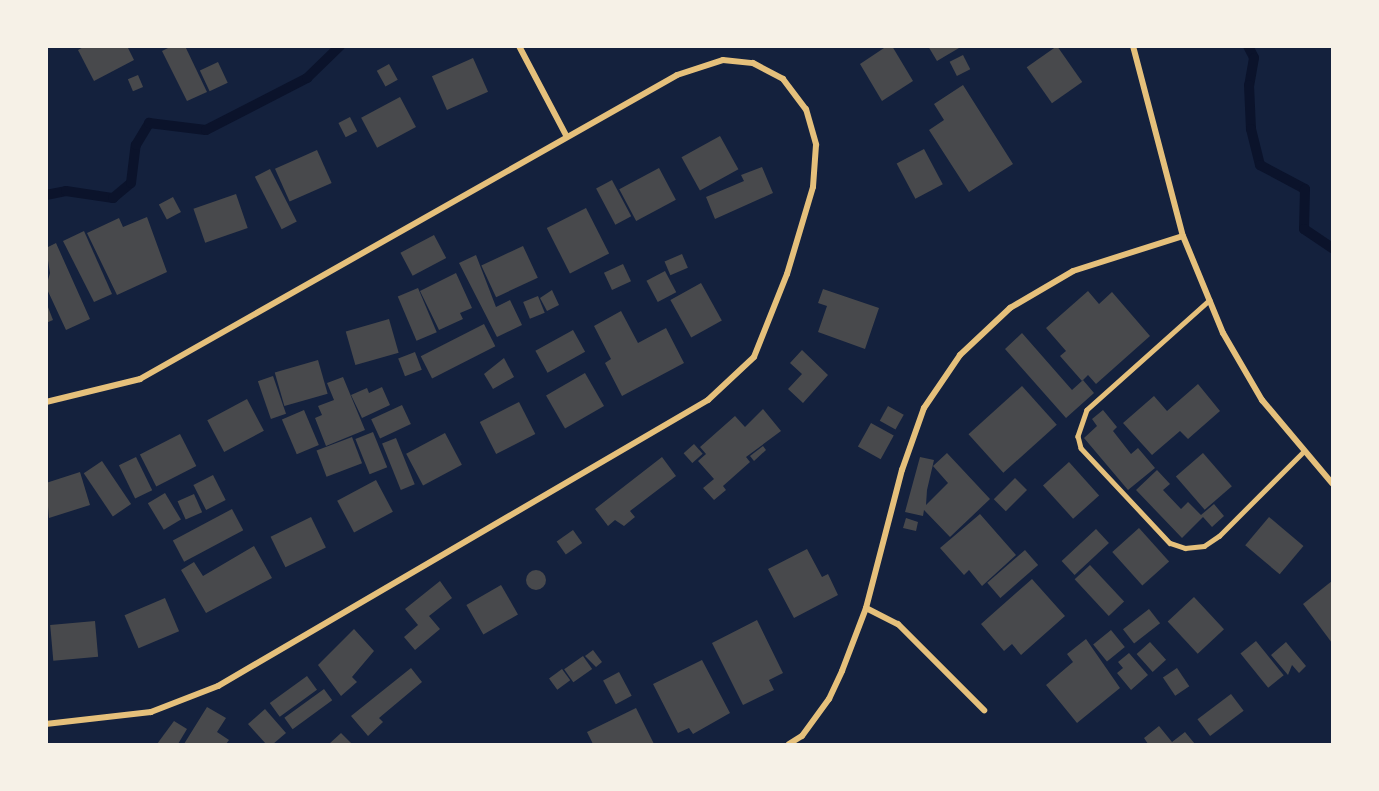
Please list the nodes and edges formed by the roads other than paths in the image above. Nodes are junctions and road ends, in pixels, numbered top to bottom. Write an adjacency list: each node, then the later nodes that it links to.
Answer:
1 (519, 46): 3 (street)
2 (1133, 46): 4 (street)
3 (566, 135): 6 (street); 11 (street)
4 (1184, 236): 5 (street); 9 (street)
5 (1210, 300): 7 (street); 7 (lane)
6 (46, 402)
7 (1304, 452): 8 (street)
8 (1332, 483)
9 (866, 608): 10 (street); 12 (street)
10 (984, 710)
11 (46, 724)
12 (789, 744)

